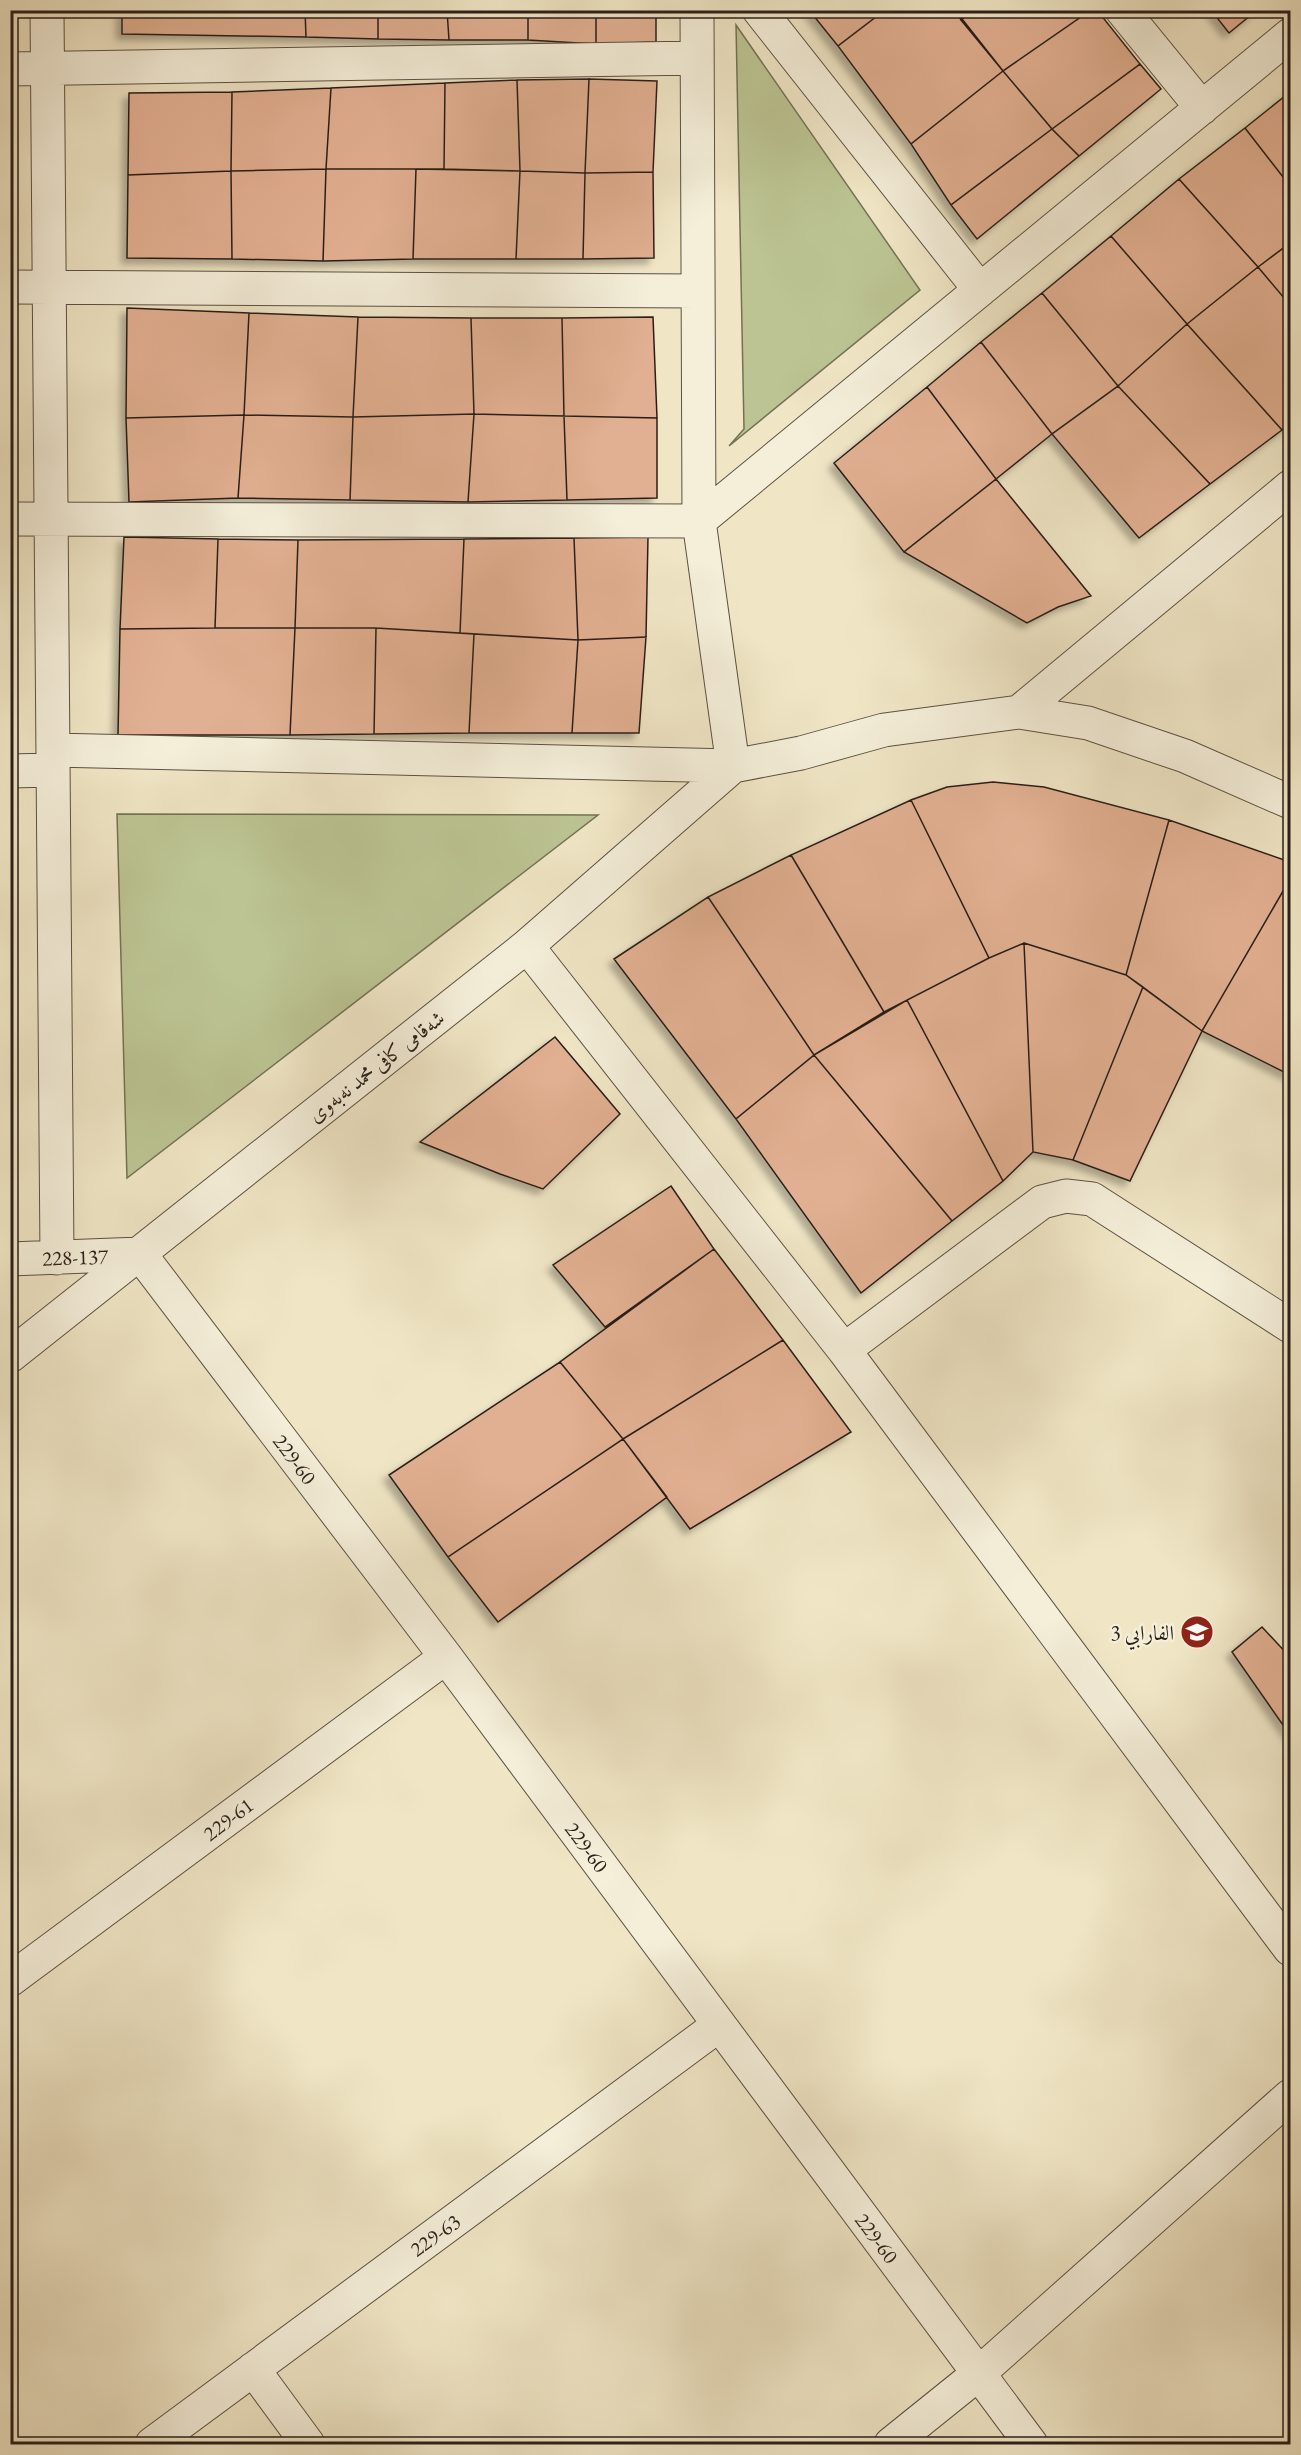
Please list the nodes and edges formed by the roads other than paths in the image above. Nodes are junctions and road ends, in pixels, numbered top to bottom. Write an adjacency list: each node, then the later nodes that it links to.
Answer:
1 (47, 10): 7 (street)
2 (697, 10): 6 (street)
3 (759, 10): 12 (street)
4 (1122, 10): 9 (street)
5 (1290, 35): 9 (street)
6 (697, 58): 7 (street); 13 (street)
7 (48, 68): 8 (street); 10 (street)
8 (10, 69)
9 (1202, 108): 12 (street)
10 (50, 285): 11 (street); 13 (street); 16 (street)
11 (10, 287)
12 (980, 290): 17 (street)
13 (698, 291): 17 (street)
14 (1290, 487): 18 (street)
15 (10, 519): 16 (street)
16 (51, 519): 17 (street); 19 (street)
17 (699, 521): 20 (street)
18 (1019, 712): 20 (street); 22 (street)
19 (53, 760): 20 (street); 21 (street); 26 (street)
20 (733, 766): 23 (street, شەقامی کافی محمد نەبەوی)
21 (10, 771)
22 (1290, 802)
23 (527, 946): 24 (street, شەقامی کافی محمد نەبەوی); 28 (street)
24 (140, 1254): 26 (street, 228-137); 29 (street, شەقامی کافی محمد نەبەوی); 30 (street, 229-60)
25 (10, 1258): 26 (street, 228-137)
26 (57, 1258)
27 (1290, 1326): 28 (street)
28 (844, 1350): 31 (street)
29 (10, 1356)
30 (446, 1657): 32 (street, 229-61); 33 (street, 229-60)
31 (1290, 1949)
32 (10, 1980)
33 (719, 2025): 35 (street, 229-63); 36 (street, 229-60)
34 (1290, 2096): 36 (street)
35 (253, 2369): 37 (street, 229-63); 38 (street)
36 (978, 2374): 39 (street); 40 (street, 229-60)
37 (152, 2445)
38 (308, 2445)
39 (891, 2445)
40 (1031, 2445)

